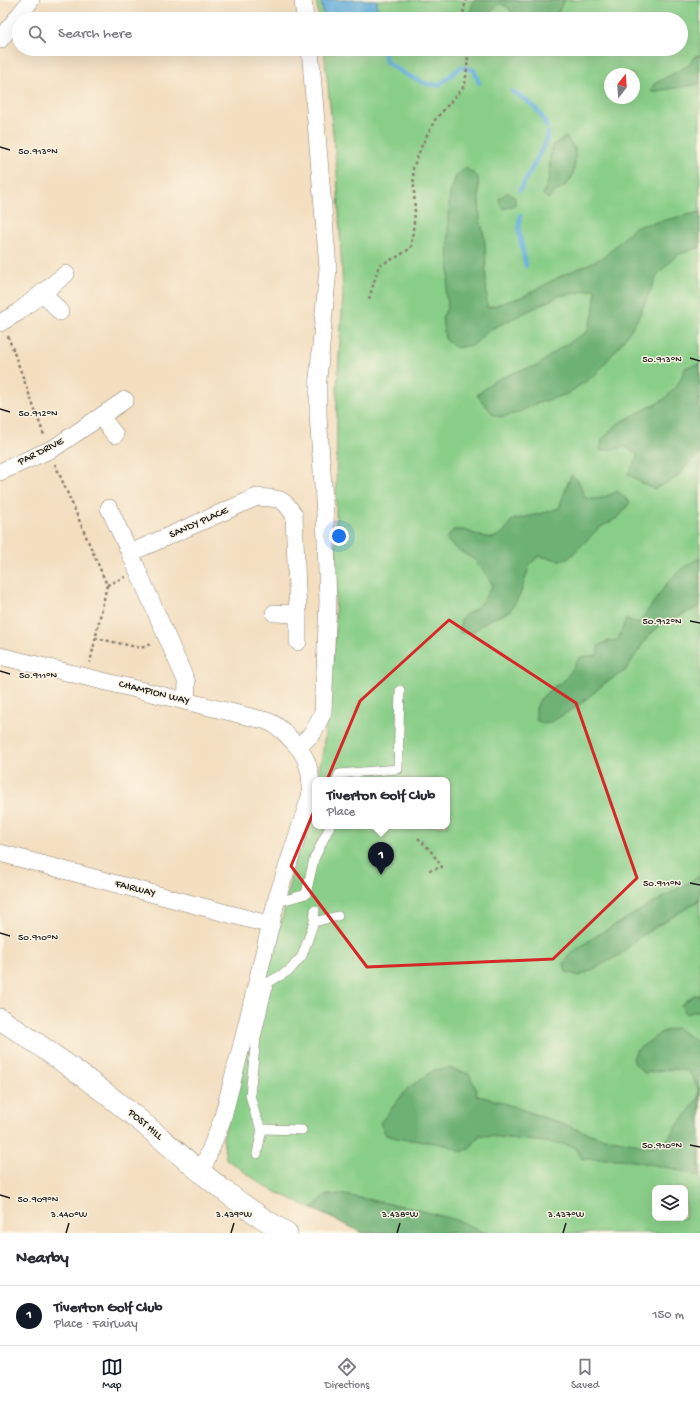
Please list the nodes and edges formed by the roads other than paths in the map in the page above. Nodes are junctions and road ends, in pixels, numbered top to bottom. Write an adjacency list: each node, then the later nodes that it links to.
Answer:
1 (31, 0): 3 (street)
2 (302, 0): 4 (street)
3 (22, 12)
4 (304, 12)
5 (12, 25): 6 (street)
6 (0, 40)
7 (311, 56): 24 (street)
8 (66, 274): 9 (street)
9 (43, 292): 10 (street); 11 (street)
10 (60, 312)
11 (2, 322)
12 (125, 400): 13 (street, PAR DRIVE)
13 (101, 417): 14 (street); 15 (street, PAR DRIVE)
14 (115, 435)
15 (0, 472)
16 (109, 508): 17 (street)
17 (130, 553): 19 (street, SANDY PLACE); 23 (street)
18 (274, 613): 19 (street)
19 (298, 614): 20 (street, SANDY PLACE)
20 (298, 642)
21 (0, 656): 23 (street, CHAMPION WAY)
22 (400, 690): 25 (lane)
23 (186, 700): 24 (street, CHAMPION WAY)
24 (298, 747): 26 (street, CHAMPION WAY)
25 (338, 777)
26 (312, 790)
27 (312, 800): 30 (street, CHAMPION WAY)
28 (329, 829): 30 (lane)
29 (0, 854): 34 (street, FAIRWAY)
30 (277, 898): 34 (street, CHAMPION WAY)
31 (315, 910): 33 (lane)
32 (338, 916): 33 (lane)
33 (314, 922): 36 (lane)
34 (271, 925): 39 (street, CHAMPION WAY)
35 (0, 1020): 39 (street, POST HILL)
36 (262, 1129): 37 (lane); 38 (lane)
37 (302, 1130)
38 (257, 1154)
39 (199, 1172): 40 (street, POST HILL)
40 (287, 1233)

